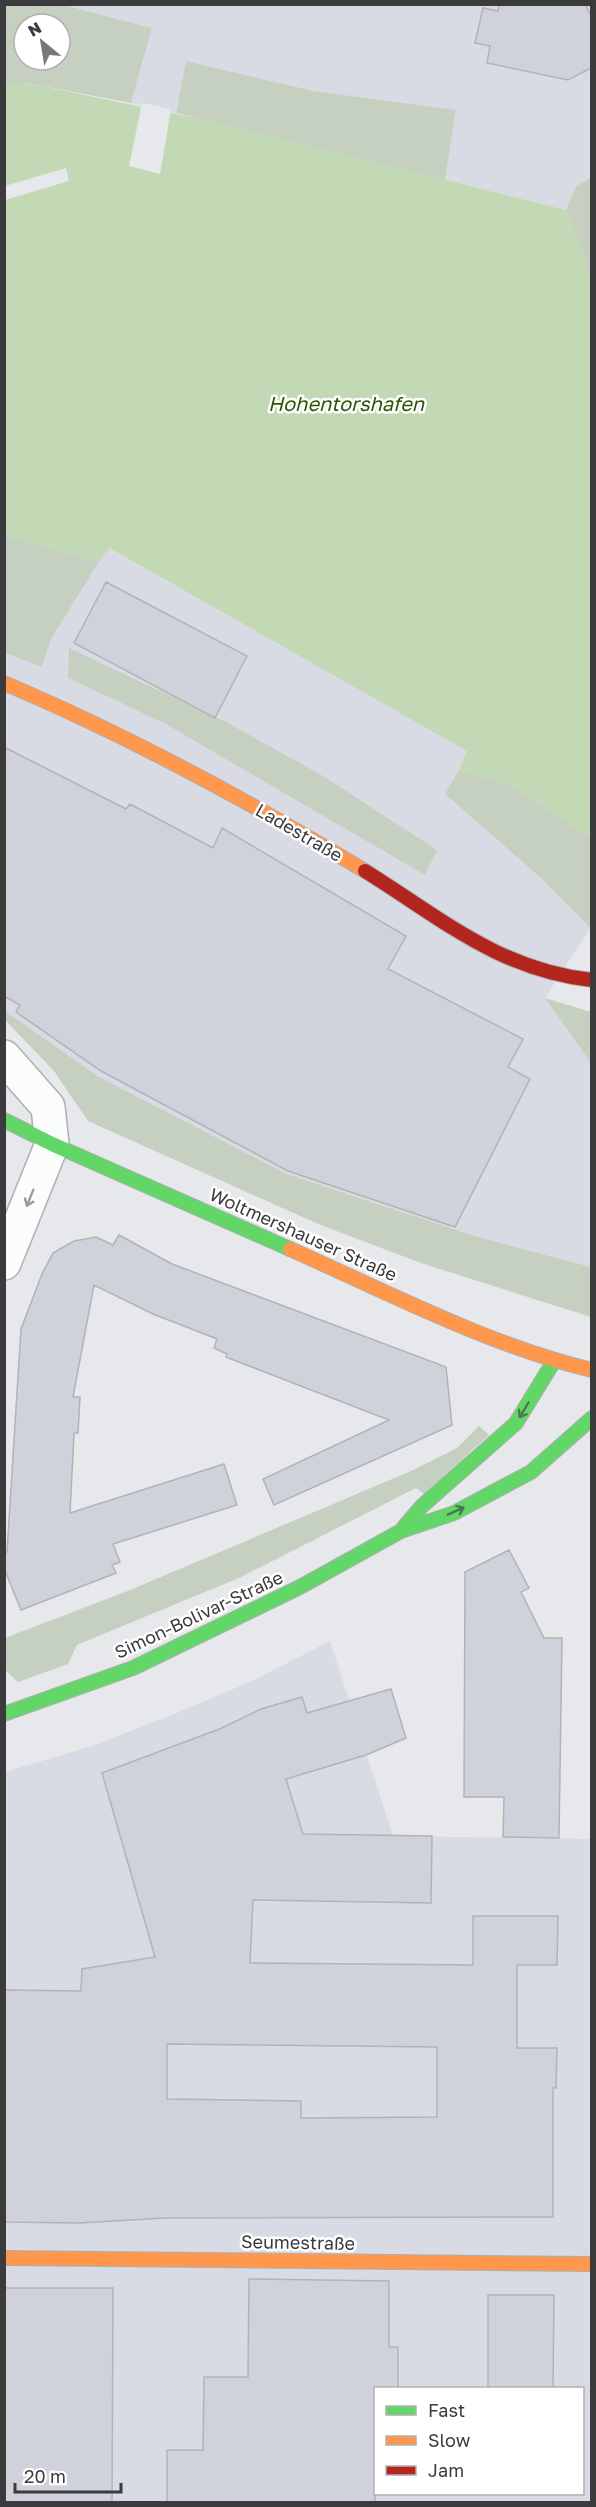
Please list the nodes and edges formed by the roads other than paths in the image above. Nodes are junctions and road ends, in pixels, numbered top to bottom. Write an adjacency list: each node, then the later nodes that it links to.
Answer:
1 (4, 683): 2 (street, Ladestraße)
2 (591, 980)
3 (4, 1057): 5 (street)
4 (4, 1120): 5 (street, Woltmershauser Straße)
5 (52, 1144): 6 (street, one-way to 6); 7 (street, Woltmershauser Straße)
6 (4, 1263)
7 (554, 1360): 8 (street, Woltmershauser Straße); 10 (street, Simon-Bolivar-Straße, one-way to 10)
8 (591, 1370)
9 (591, 1418): 10 (street, Simon-Bolivar-Straße, one-way to 9)
10 (401, 1531): 11 (street, Simon-Bolivar-Straße)
11 (4, 1714)
12 (4, 2258): 13 (street, Seumestraße)
13 (591, 2264)

